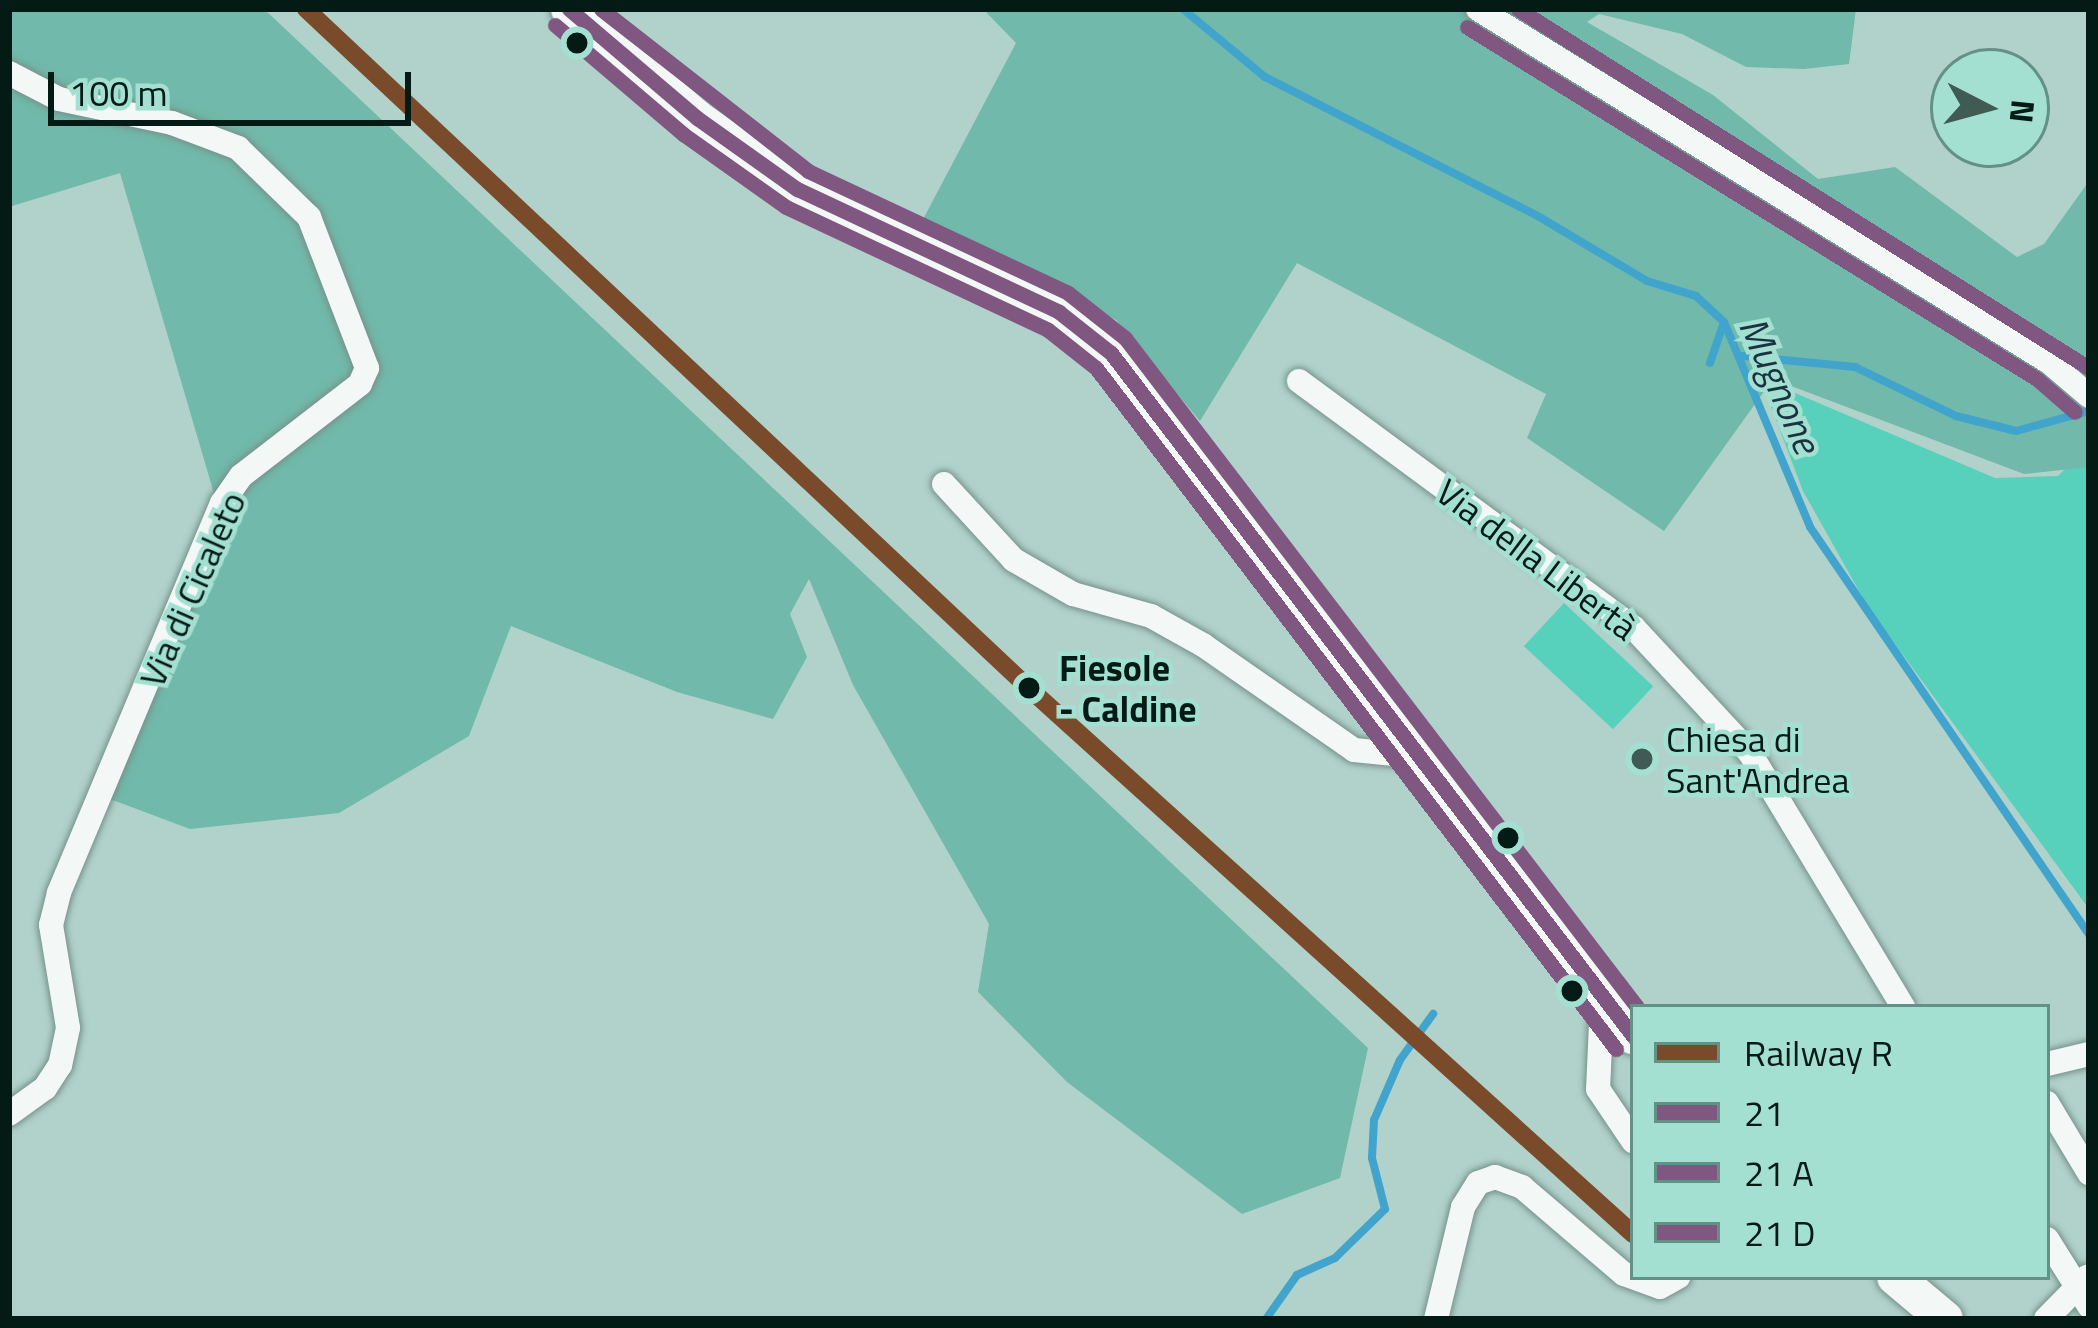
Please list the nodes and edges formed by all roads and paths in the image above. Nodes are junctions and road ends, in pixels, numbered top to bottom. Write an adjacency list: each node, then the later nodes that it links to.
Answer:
1 (568, 9): 7 (main road)
2 (1478, 9): 5 (street)
3 (9, 73): 14 (street, Via di Cicaleto)
4 (1298, 381): 9 (street, Via della Libertà)
5 (2089, 396)
6 (944, 484): 7 (street)
7 (1414, 756): 8 (main road)
8 (1603, 1002): 10 (main road); 15 (street)
9 (1901, 1004)
10 (1630, 1033)
11 (2089, 1054): 12 (street)
12 (2050, 1063)
13 (2050, 1108): 16 (street)
14 (9, 1114)
15 (1630, 1137)
16 (2089, 1173)
17 (2050, 1243): 22 (street)
18 (1630, 1276): 23 (street)
19 (1641, 1280): 20 (street)
20 (1673, 1280)
21 (1898, 1280): 24 (main road)
22 (2084, 1288): 25 (street)
23 (1436, 1319)
24 (1945, 1319)
25 (2046, 1319)

